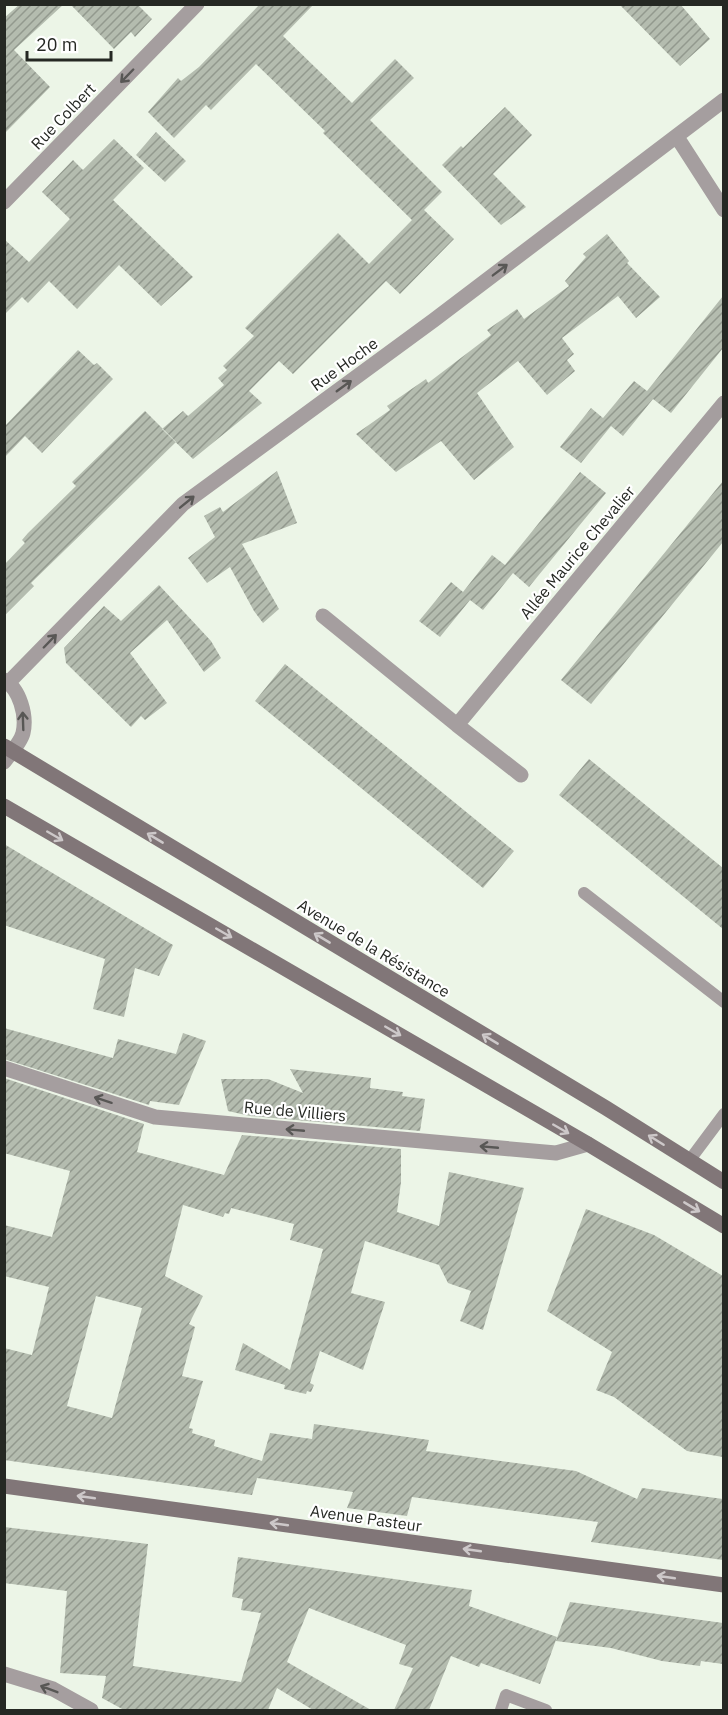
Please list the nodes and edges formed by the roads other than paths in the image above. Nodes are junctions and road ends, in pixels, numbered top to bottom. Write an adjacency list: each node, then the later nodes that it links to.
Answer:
1 (197, 4): 4 (street, Rue Colbert, one-way to 4)
2 (723, 100): 3 (street, Rue Hoche)
3 (677, 137): 5 (street); 8 (street, Rue Hoche, one-way to 3)
4 (4, 202)
5 (723, 210)
6 (723, 403): 9 (street, Allée Maurice Chevalier)
7 (323, 616): 9 (street)
8 (7, 681): 10 (street, Rue Hoche, one-way to 8)
9 (458, 725): 11 (street)
10 (7, 753): 18 (main road, Avenue de la Résistance, one-way to 10)
11 (521, 775)
12 (4, 806): 17 (main road, one-way to 17)
13 (584, 893): 14 (lane)
14 (723, 1002)
15 (4, 1068): 17 (street, Rue de Villiers, one-way to 15)
16 (723, 1114): 18 (lane)
17 (588, 1144): 20 (main road, one-way to 20)
18 (689, 1161): 19 (main road, Avenue de la Résistance)
19 (723, 1182)
20 (723, 1226)
21 (4, 1486): 22 (main road, Avenue Pasteur, one-way to 21)
22 (723, 1585)
23 (4, 1674): 24 (street, one-way to 23)
24 (91, 1710)
25 (501, 1710): 26 (lane)
26 (546, 1710)

